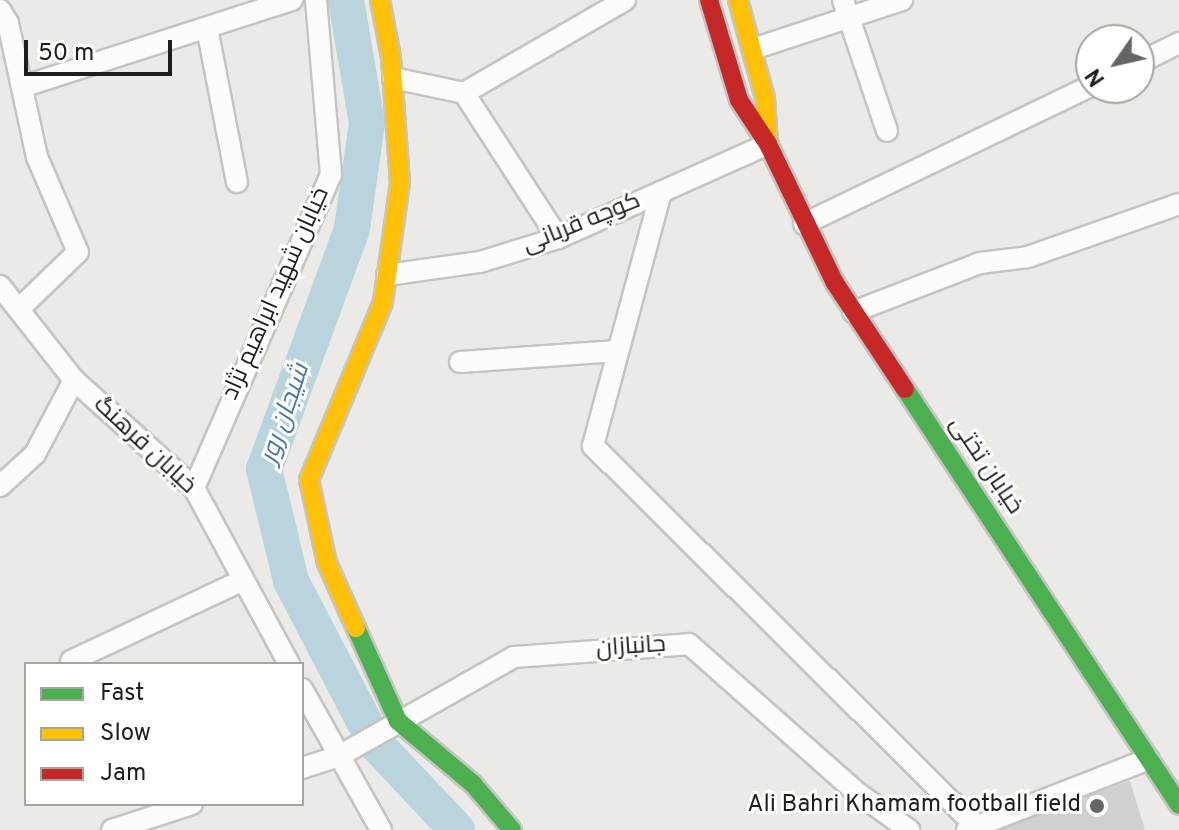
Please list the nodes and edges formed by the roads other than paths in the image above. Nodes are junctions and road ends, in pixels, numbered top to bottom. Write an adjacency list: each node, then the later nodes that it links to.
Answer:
1 (292, 0): 10 (street)
2 (316, 0): 33 (street, خیابان شهید ابراهیم نژاد)
3 (380, 0): 14 (main road)
4 (625, 0): 16 (street)
5 (709, 0): 19 (main road, خیابان تختی)
6 (738, 0): 12 (main road, خیابان تختی)
7 (902, 0): 8 (street)
8 (846, 9): 12 (street); 18 (street)
9 (0, 10): 15 (street)
10 (207, 28): 15 (street); 20 (street)
11 (1179, 43): 13 (street)
12 (753, 49): 19 (main road, خیابان تختی)
13 (1155, 55)
14 (393, 78): 16 (street); 25 (main road)
15 (22, 87): 27 (street)
16 (464, 93): 24 (street)
17 (1075, 94): 23 (street)
18 (887, 131)
19 (768, 144): 21 (street, کوچه قربانی); 23 (main road, خیابان تختی)
20 (237, 182)
21 (661, 192): 24 (street, کوچه قربانی); 29 (street)
22 (1179, 204): 28 (street)
23 (804, 224): 28 (main road, خیابان تختی)
24 (558, 238): 25 (street, کوچه قربانی)
25 (387, 275): 38 (main road)
26 (0, 286): 27 (street, خیابان فرهنگ)
27 (19, 309): 31 (street, خیابان فرهنگ)
28 (853, 312): 40 (main road, خیابان تختی)
29 (618, 351): 30 (street); 44 (street)
30 (460, 362)
31 (74, 380): 32 (street); 33 (street, خیابان فرهنگ)
32 (0, 486)
33 (194, 488): 34 (street, خیابان فرهنگ)
34 (243, 580): 35 (street); 36 (street, خیابان فرهنگ)
35 (71, 661)
36 (288, 662)
37 (304, 693): 39 (street)
38 (398, 721): 39 (street, جانبازان); 47 (main road); 48 (street, جانبازان)
39 (339, 756): 41 (street, جانبازان); 46 (street)
40 (1149, 759): 42 (main road, خیابان تختی); 44 (street)
41 (304, 767)
42 (1179, 805)
43 (186, 806): 45 (street)
44 (972, 828)
45 (112, 830)
46 (381, 830)
47 (512, 830)
48 (909, 830)

